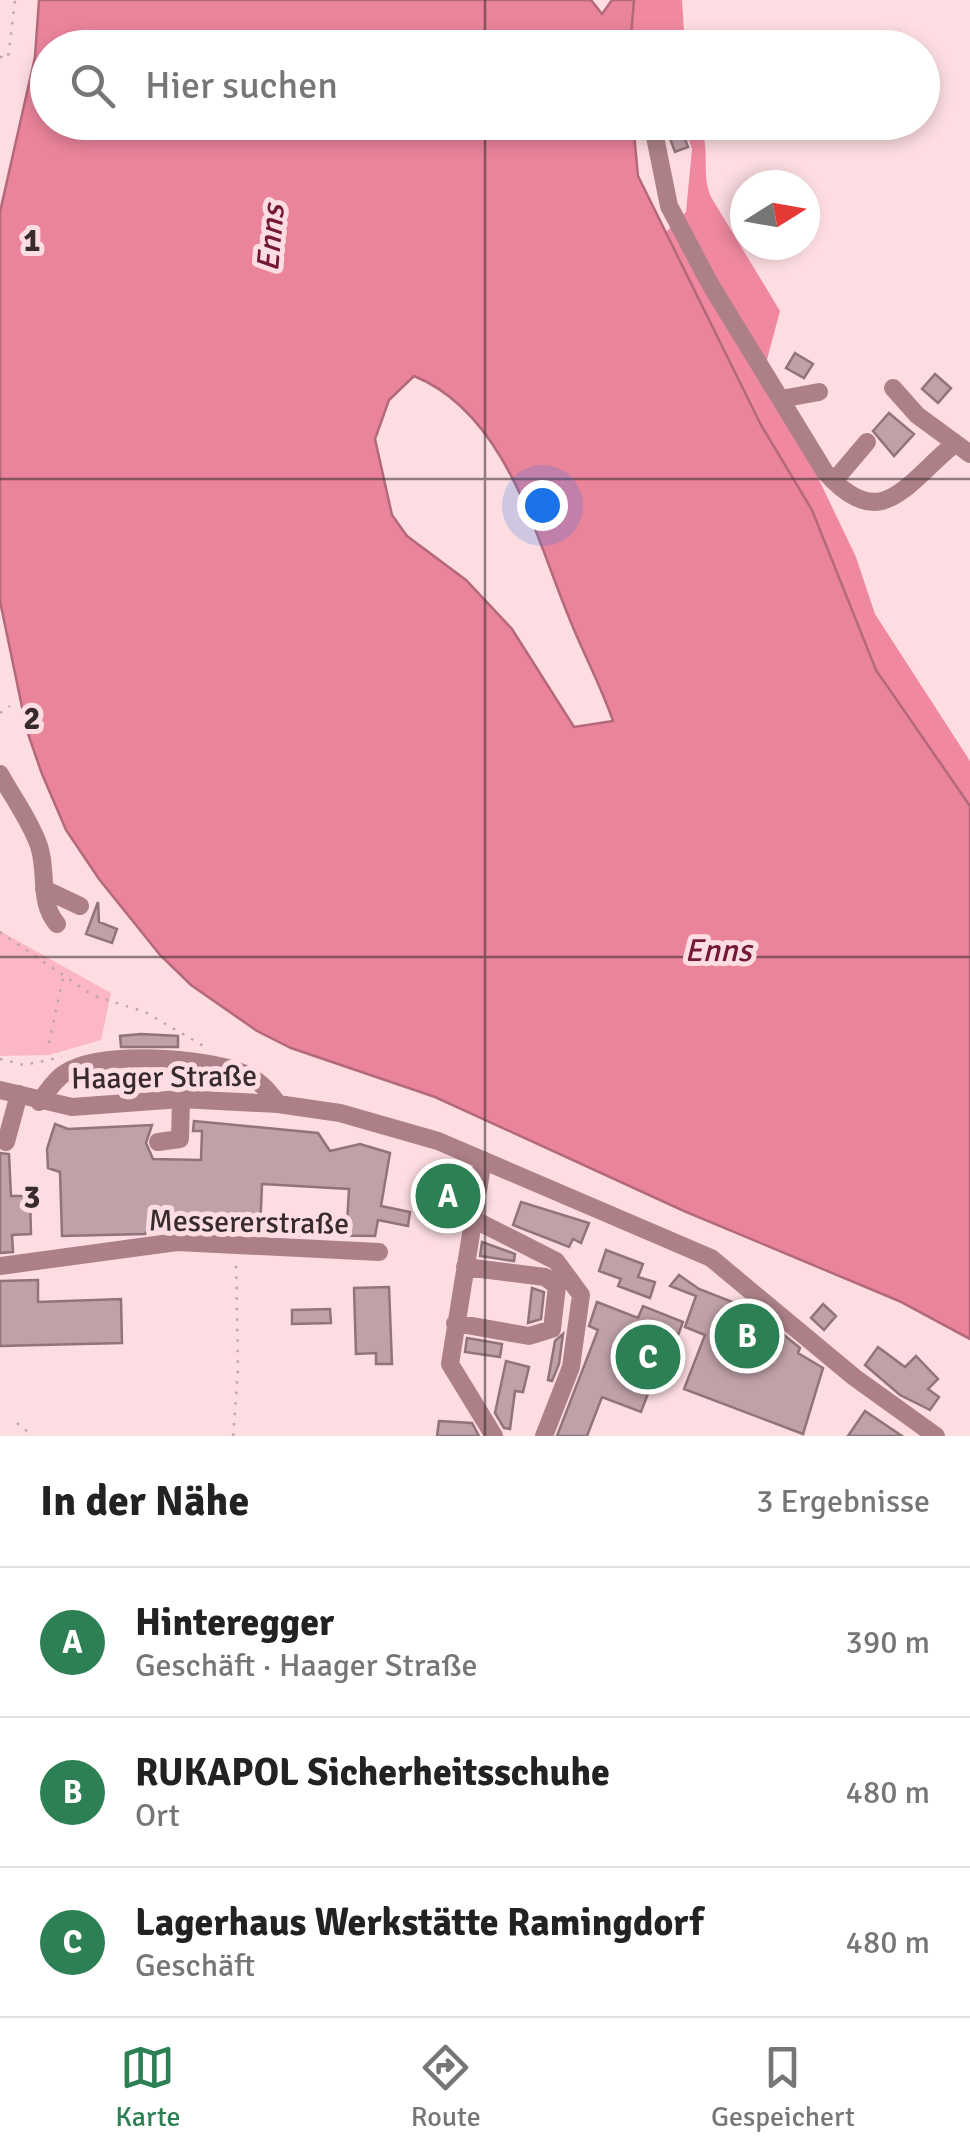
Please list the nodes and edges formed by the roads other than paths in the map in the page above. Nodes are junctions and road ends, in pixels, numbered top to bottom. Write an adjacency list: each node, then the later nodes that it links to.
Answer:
1 (656, 140): 4 (street)
2 (893, 388): 6 (street)
3 (819, 392): 4 (street)
4 (781, 399): 8 (street)
5 (867, 442): 8 (street)
6 (952, 445): 7 (street); 8 (street)
7 (970, 454)
8 (834, 481)
9 (0, 774): 10 (street)
10 (44, 889): 11 (street); 12 (street)
11 (80, 906)
12 (57, 924)
13 (0, 1081): 15 (street, Haager Straße)
14 (0, 1090): 15 (street, Haager Straße)
15 (19, 1094): 17 (street, Haager Straße); 19 (street)
16 (181, 1099): 17 (street, Haager Straße); 18 (street, Haager Straße); 20 (street)
17 (39, 1102): 18 (street)
18 (278, 1104): 21 (street, Haager Straße)
19 (6, 1142)
20 (158, 1142)
21 (483, 1160): 22 (street); 29 (street, Haager Straße)
22 (473, 1219): 25 (street); 28 (street)
23 (379, 1252): 24 (street, Messererstraße)
24 (0, 1266)
25 (465, 1267): 26 (street); 26 (street)
26 (455, 1324): 27 (street)
27 (494, 1436)
28 (544, 1436)
29 (936, 1436)

